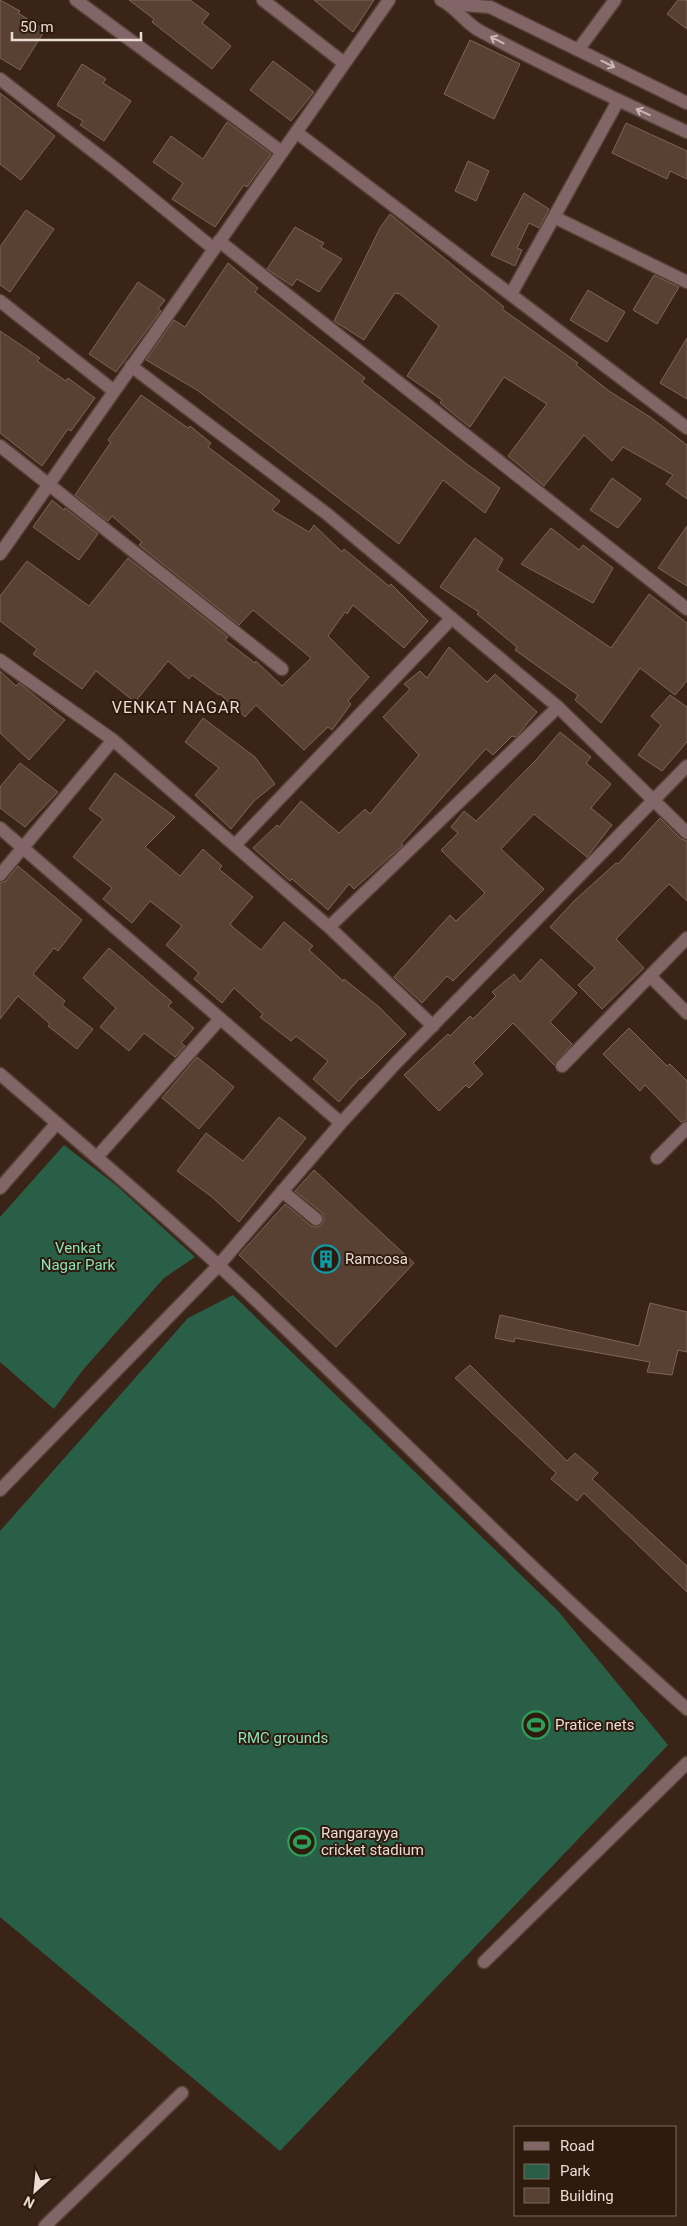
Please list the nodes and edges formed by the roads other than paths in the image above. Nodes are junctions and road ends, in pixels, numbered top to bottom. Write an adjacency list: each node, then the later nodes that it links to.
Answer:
1 (76, 0): 13 (street)
2 (263, 0): 7 (street)
3 (389, 0): 7 (street)
4 (615, 0): 6 (street)
5 (446, 2): 6 (street); 9 (street, one-way to 5)
6 (578, 50): 10 (street, one-way to 10)
7 (344, 63): 11 (street)
8 (0, 79): 15 (street)
9 (618, 101): 12 (street, one-way to 9); 14 (street)
10 (687, 103)
11 (296, 132): 13 (street); 17 (street)
12 (687, 132)
13 (282, 152): 15 (street)
14 (554, 217): 16 (street); 17 (street)
15 (216, 245): 19 (street); 25 (street)
16 (687, 282)
17 (511, 294): 21 (street)
18 (0, 301): 20 (street)
19 (131, 366): 20 (street); 26 (street)
20 (114, 391): 23 (street)
21 (687, 428)
22 (0, 446): 23 (street)
23 (49, 484): 24 (street); 28 (street)
24 (0, 554)
25 (687, 609)
26 (452, 618): 29 (street); 35 (street)
27 (0, 660): 30 (street)
28 (282, 670)
29 (558, 707): 32 (street); 38 (street)
30 (113, 740): 35 (street); 36 (street)
31 (687, 766): 32 (street)
32 (654, 800): 34 (street); 43 (street)
33 (0, 828): 36 (street)
34 (687, 833)
35 (235, 845): 38 (street)
36 (22, 848): 37 (street); 42 (street)
37 (0, 875)
38 (329, 927): 43 (street)
39 (687, 938): 40 (street)
40 (650, 976): 41 (street); 44 (street)
41 (687, 1013)
42 (220, 1019): 47 (street); 49 (street)
43 (432, 1026): 47 (street)
44 (562, 1066)
45 (0, 1074): 46 (street)
46 (57, 1123): 49 (street); 51 (street)
47 (341, 1123): 52 (street)
48 (687, 1128): 50 (street)
49 (97, 1157): 54 (street)
50 (658, 1158)
51 (0, 1188)
52 (282, 1191): 53 (street); 54 (street)
53 (316, 1219)
54 (218, 1266): 55 (street); 56 (street)
55 (0, 1490)
56 (687, 1709)
57 (687, 1763): 58 (street)
58 (484, 1962)
59 (182, 2093): 60 (street)
60 (45, 2226)

